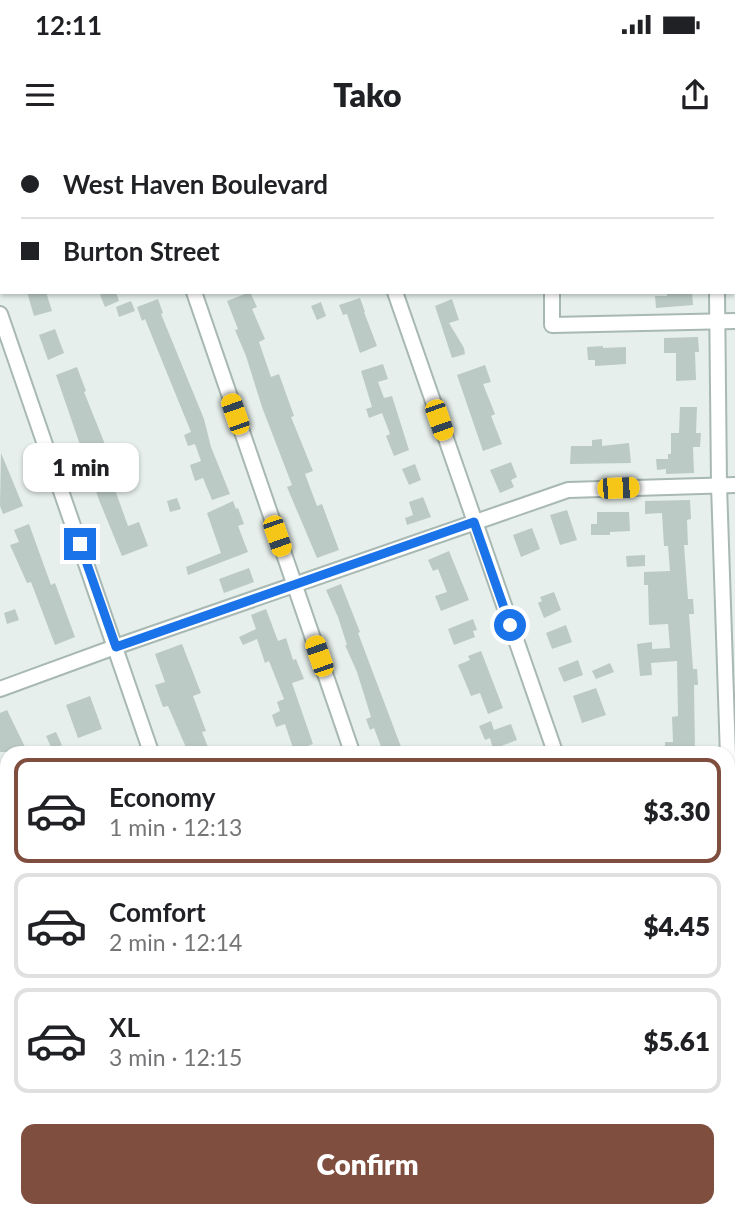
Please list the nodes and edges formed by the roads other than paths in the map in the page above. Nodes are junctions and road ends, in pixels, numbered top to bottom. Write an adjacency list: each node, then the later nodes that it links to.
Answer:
1 (195, 294): 11 (street)
2 (396, 294): 10 (street)
3 (552, 294): 6 (street)
4 (718, 294): 6 (street)
5 (0, 314): 12 (street)
6 (718, 321): 7 (street); 8 (street)
7 (735, 321)
8 (719, 485): 9 (street); 10 (street); 17 (street)
9 (735, 485)
10 (474, 522): 11 (street); 16 (street)
11 (294, 584): 12 (street); 15 (street)
12 (116, 647): 13 (street); 14 (street)
13 (0, 689)
14 (149, 746)
15 (350, 746)
16 (553, 746)
17 (728, 746)

